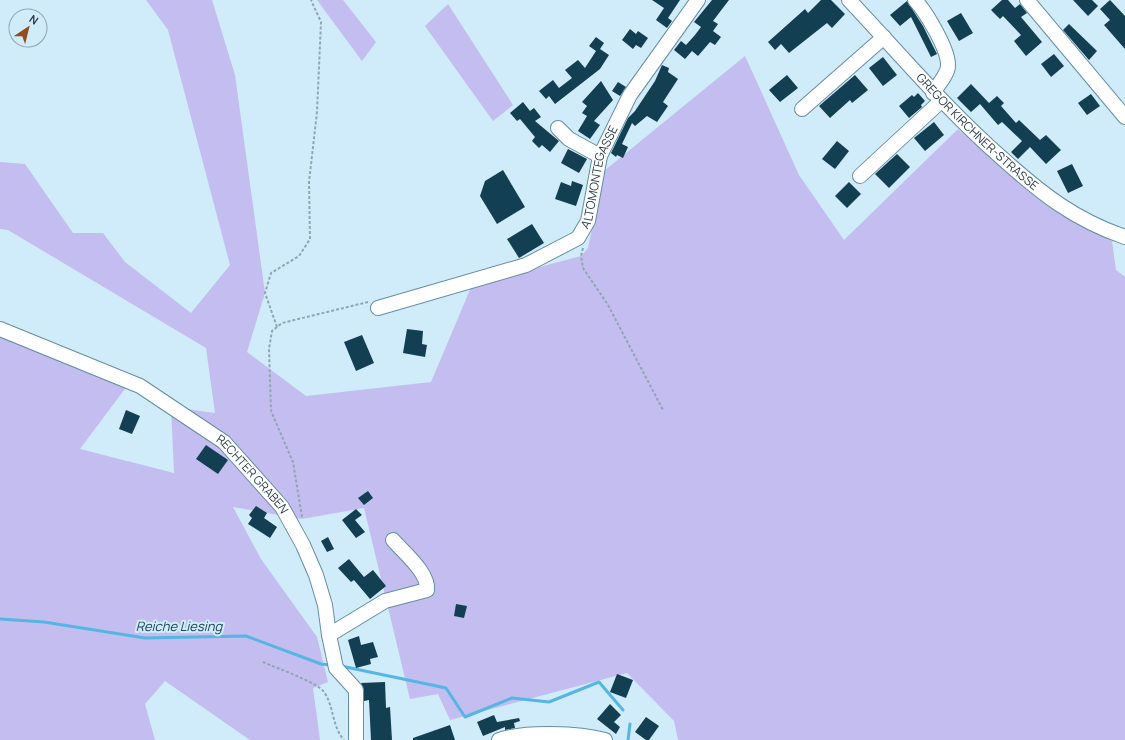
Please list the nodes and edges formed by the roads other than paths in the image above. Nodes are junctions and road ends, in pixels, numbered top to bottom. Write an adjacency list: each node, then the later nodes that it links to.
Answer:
1 (698, 0): 10 (street, ALTOMONTEGASSE)
2 (849, 0): 5 (street, GREGOR KIRCHNER-STRASSE)
3 (915, 0): 6 (street)
4 (1027, 0): 8 (street)
5 (884, 37): 6 (street, GREGOR KIRCHNER-STRASSE); 7 (street)
6 (937, 97): 11 (street); 12 (street, GREGOR KIRCHNER-STRASSE)
7 (802, 109)
8 (1125, 117)
9 (558, 128): 10 (street)
10 (600, 156): 13 (street, ALTOMONTEGASSE)
11 (860, 176)
12 (1125, 237)
13 (378, 308)
14 (0, 329): 16 (street, RECHTER GRABEN)
15 (392, 540): 16 (street)
16 (329, 635): 17 (street, RECHTER GRABEN)
17 (356, 740)
18 (499, 740): 19 (street)
19 (605, 740)

